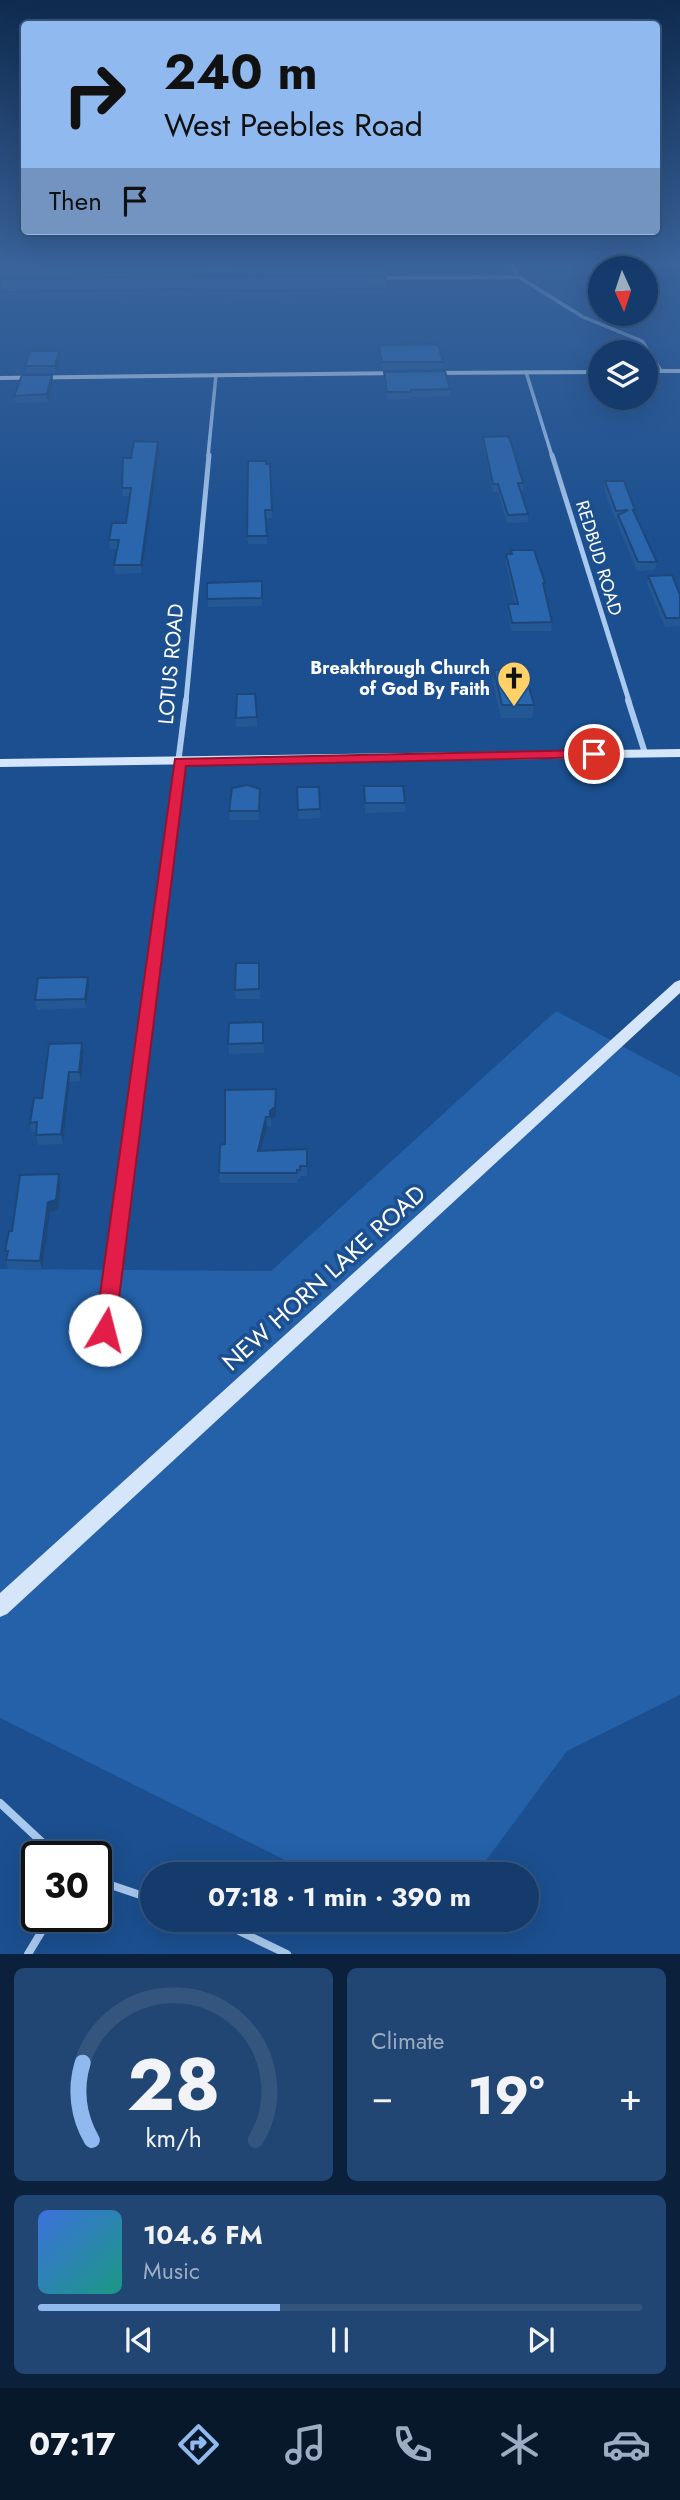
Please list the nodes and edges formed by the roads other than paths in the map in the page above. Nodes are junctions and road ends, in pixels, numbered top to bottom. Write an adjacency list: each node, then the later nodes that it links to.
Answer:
1 (652, 357): 2 (street)
2 (661, 371): 3 (main road)
3 (680, 371)
4 (526, 372): 5 (main road); 6 (main road); 8 (street, REDBUD ROAD)
5 (588, 372)
6 (216, 375): 7 (main road); 11 (street, LOTUS ROAD)
7 (0, 378)
8 (645, 753): 9 (main road); 11 (main road)
9 (680, 753)
10 (0, 762): 11 (main road)
11 (180, 762): 13 (street, LOTUS ROAD)
12 (680, 985): 14 (main road, NEW HORN LAKE ROAD)
13 (105, 1330)
14 (0, 1607)
15 (0, 1803): 16 (lane)
16 (41, 1841)
17 (112, 1885): 18 (lane)
18 (140, 1895)
19 (41, 1932): 21 (lane)
20 (241, 1932): 22 (lane)
21 (28, 1954)
22 (287, 1954)

